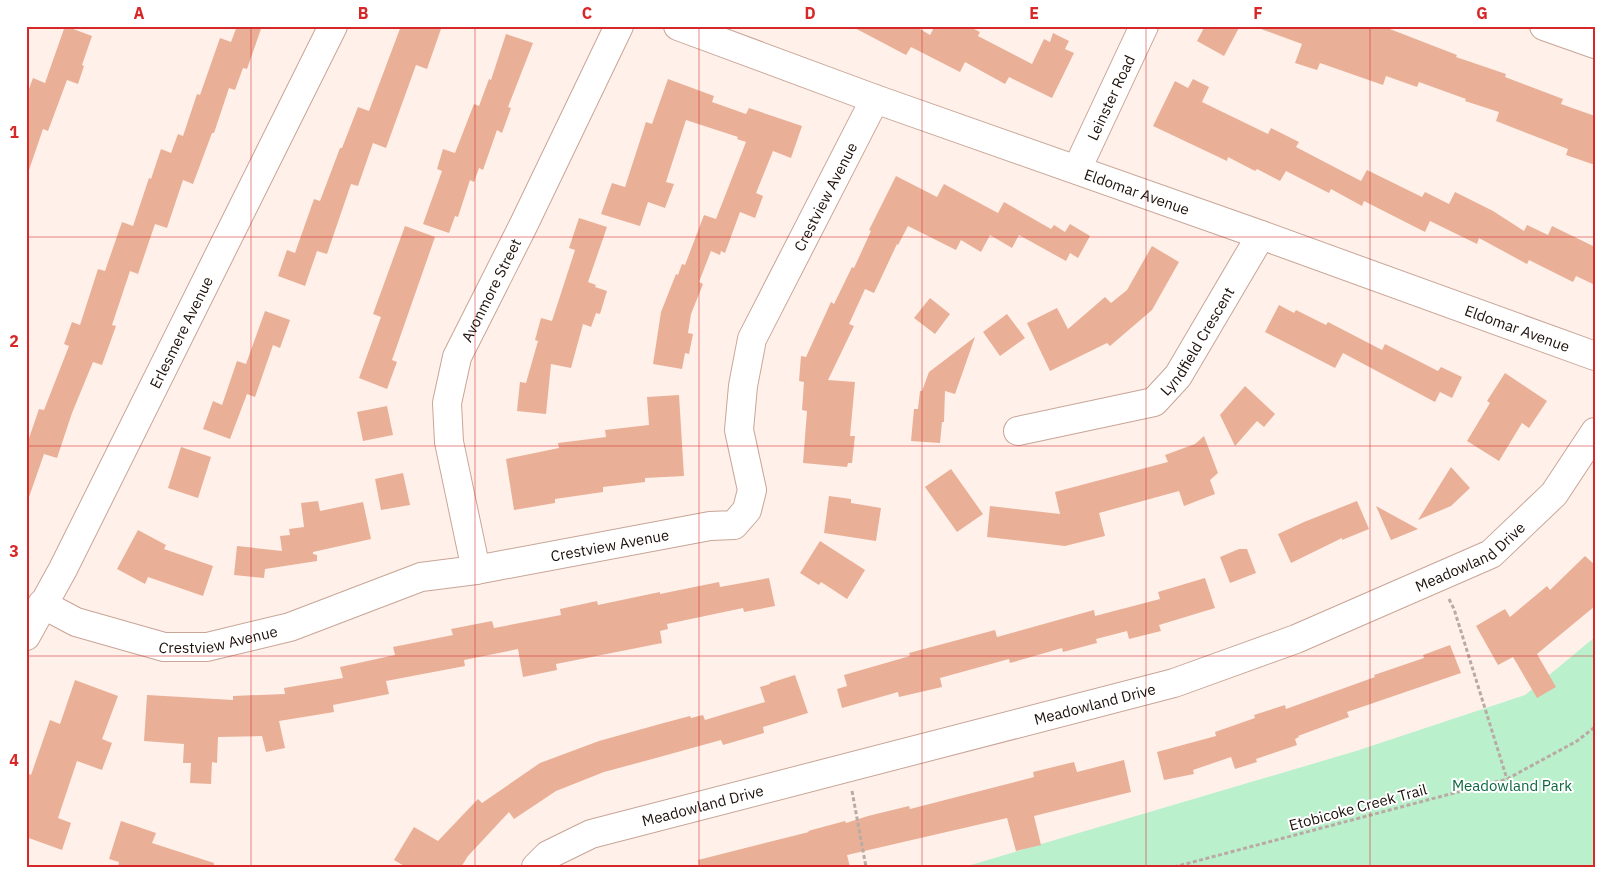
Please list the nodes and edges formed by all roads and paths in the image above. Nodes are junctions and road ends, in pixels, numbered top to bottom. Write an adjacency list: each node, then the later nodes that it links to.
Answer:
1 (333, 26): 15 (street, Erlesmere Avenue)
2 (619, 26): 13 (street, Avonmore Street)
3 (678, 26): 7 (street, Eldomar Avenue)
4 (1144, 26): 8 (street, Leinster Road)
5 (1544, 26): 6 (street)
6 (1595, 44)
7 (875, 99): 8 (street, Eldomar Avenue); 13 (street, Crestview Avenue)
8 (1077, 169): 9 (street, Eldomar Avenue)
9 (1261, 234): 10 (street, Eldomar Avenue); 11 (street, Lyndfield Crescent)
10 (1595, 356)
11 (1018, 431)
12 (1595, 432): 14 (street, Meadowland Drive)
13 (476, 570): 15 (street, Crestview Avenue)
14 (1438, 577): 18 (street, Meadowland Drive); 19 (path)
15 (42, 604): 16 (street, Erlesmere Avenue)
16 (26, 636)
17 (1595, 728): 19 (path, Etobicoke Creek Trail)
18 (848, 768): 20 (street, Meadowland Drive); 21 (path)
19 (1507, 779): 22 (path, Etobicoke Creek Trail)
20 (536, 867)
21 (866, 867)
22 (1174, 867)

